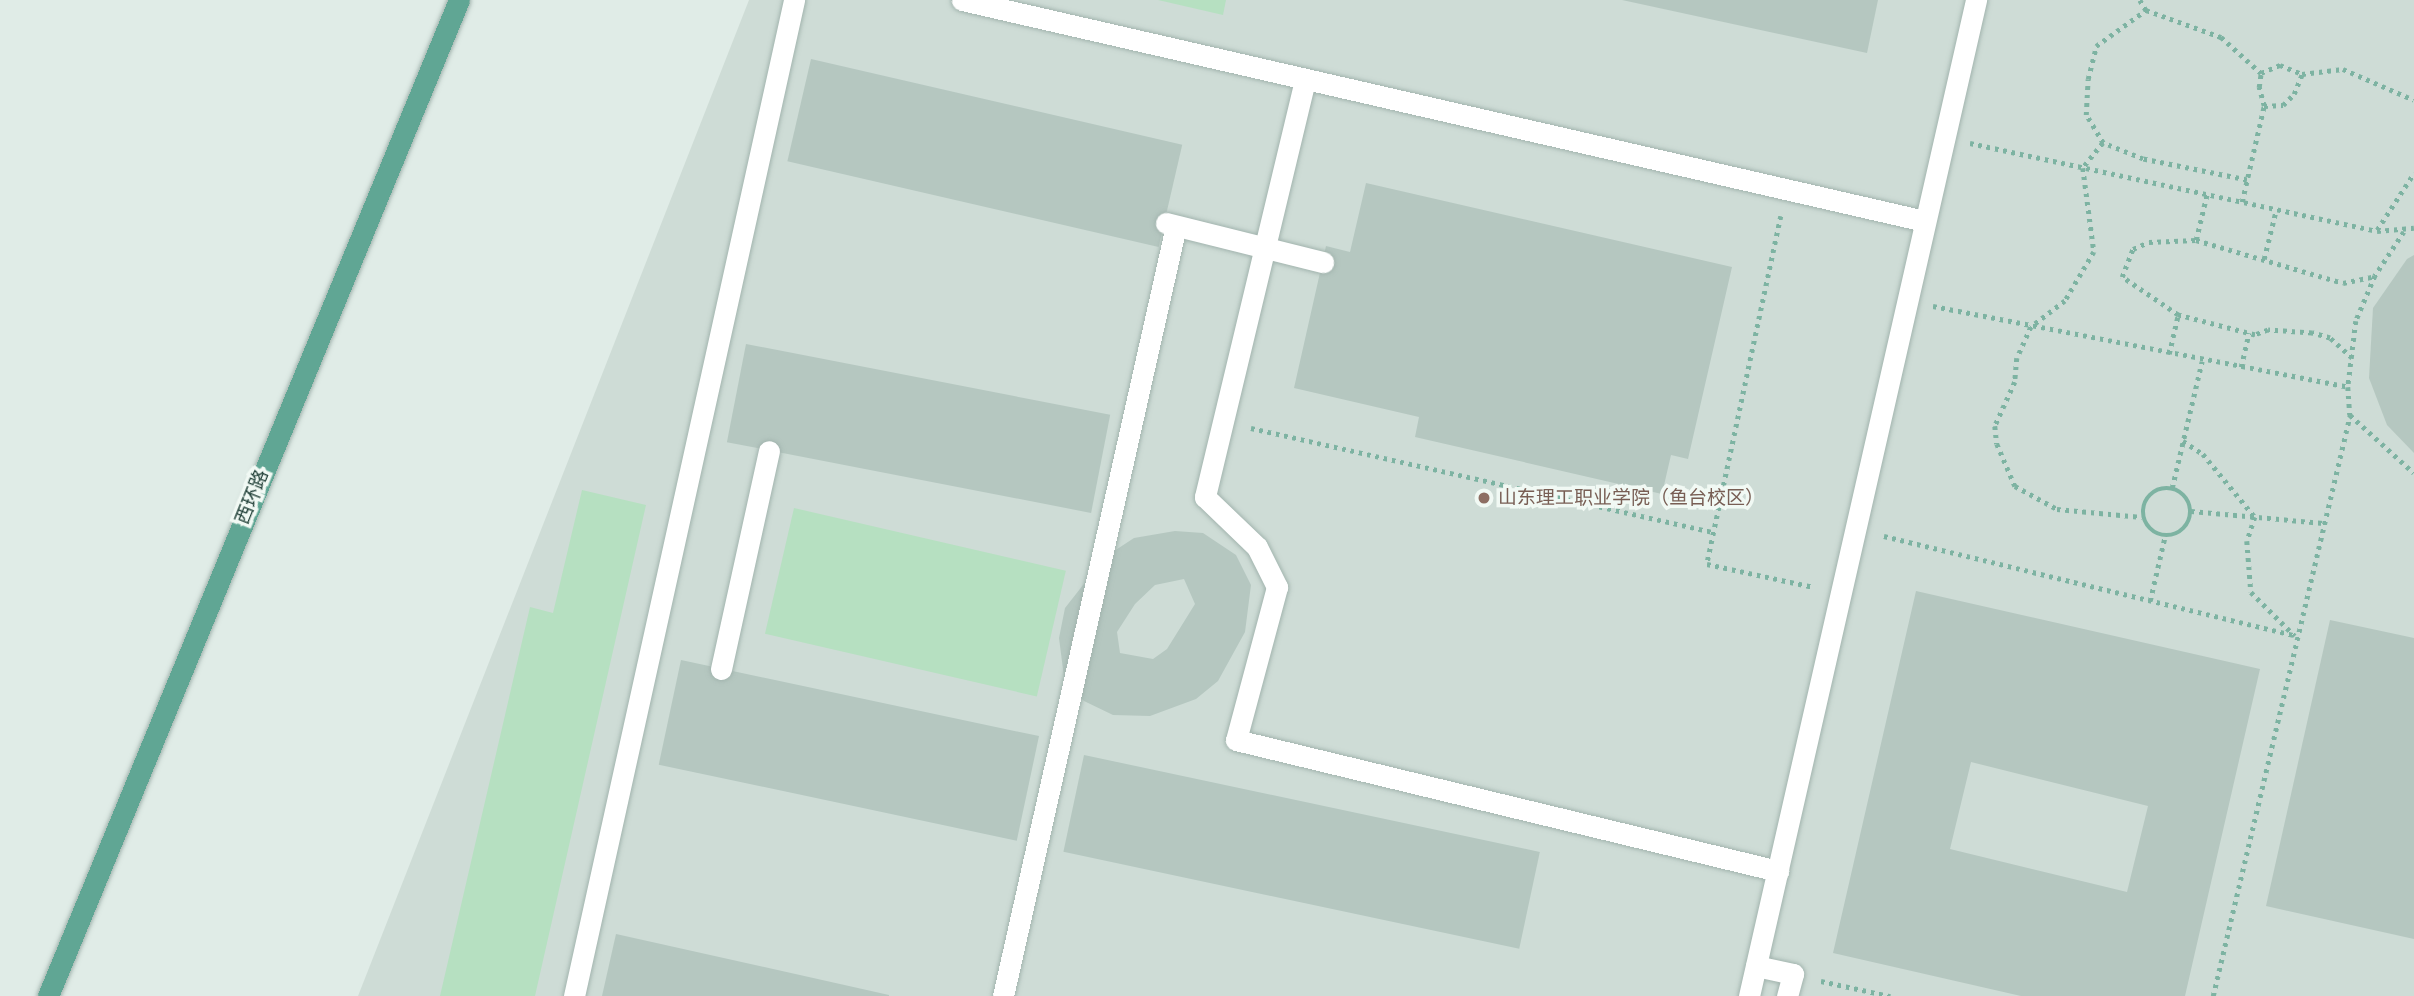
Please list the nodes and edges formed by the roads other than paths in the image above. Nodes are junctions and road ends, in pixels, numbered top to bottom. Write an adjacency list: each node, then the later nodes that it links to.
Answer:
1 (459, 0): 13 (main road, 西环路)
2 (794, 0): 14 (lane)
3 (962, 0): 5 (lane)
4 (1976, 0): 6 (lane)
5 (1305, 80): 6 (lane); 7 (lane)
6 (1925, 221): 11 (lane)
7 (1265, 247): 8 (lane); 11 (lane); 15 (lane)
8 (1323, 262)
9 (769, 451): 10 (lane)
10 (721, 669)
11 (1778, 871): 12 (lane)
12 (1756, 966): 16 (lane); 17 (lane)
13 (48, 996)
14 (574, 996)
15 (1003, 996)
16 (1749, 996)
17 (1787, 996)

